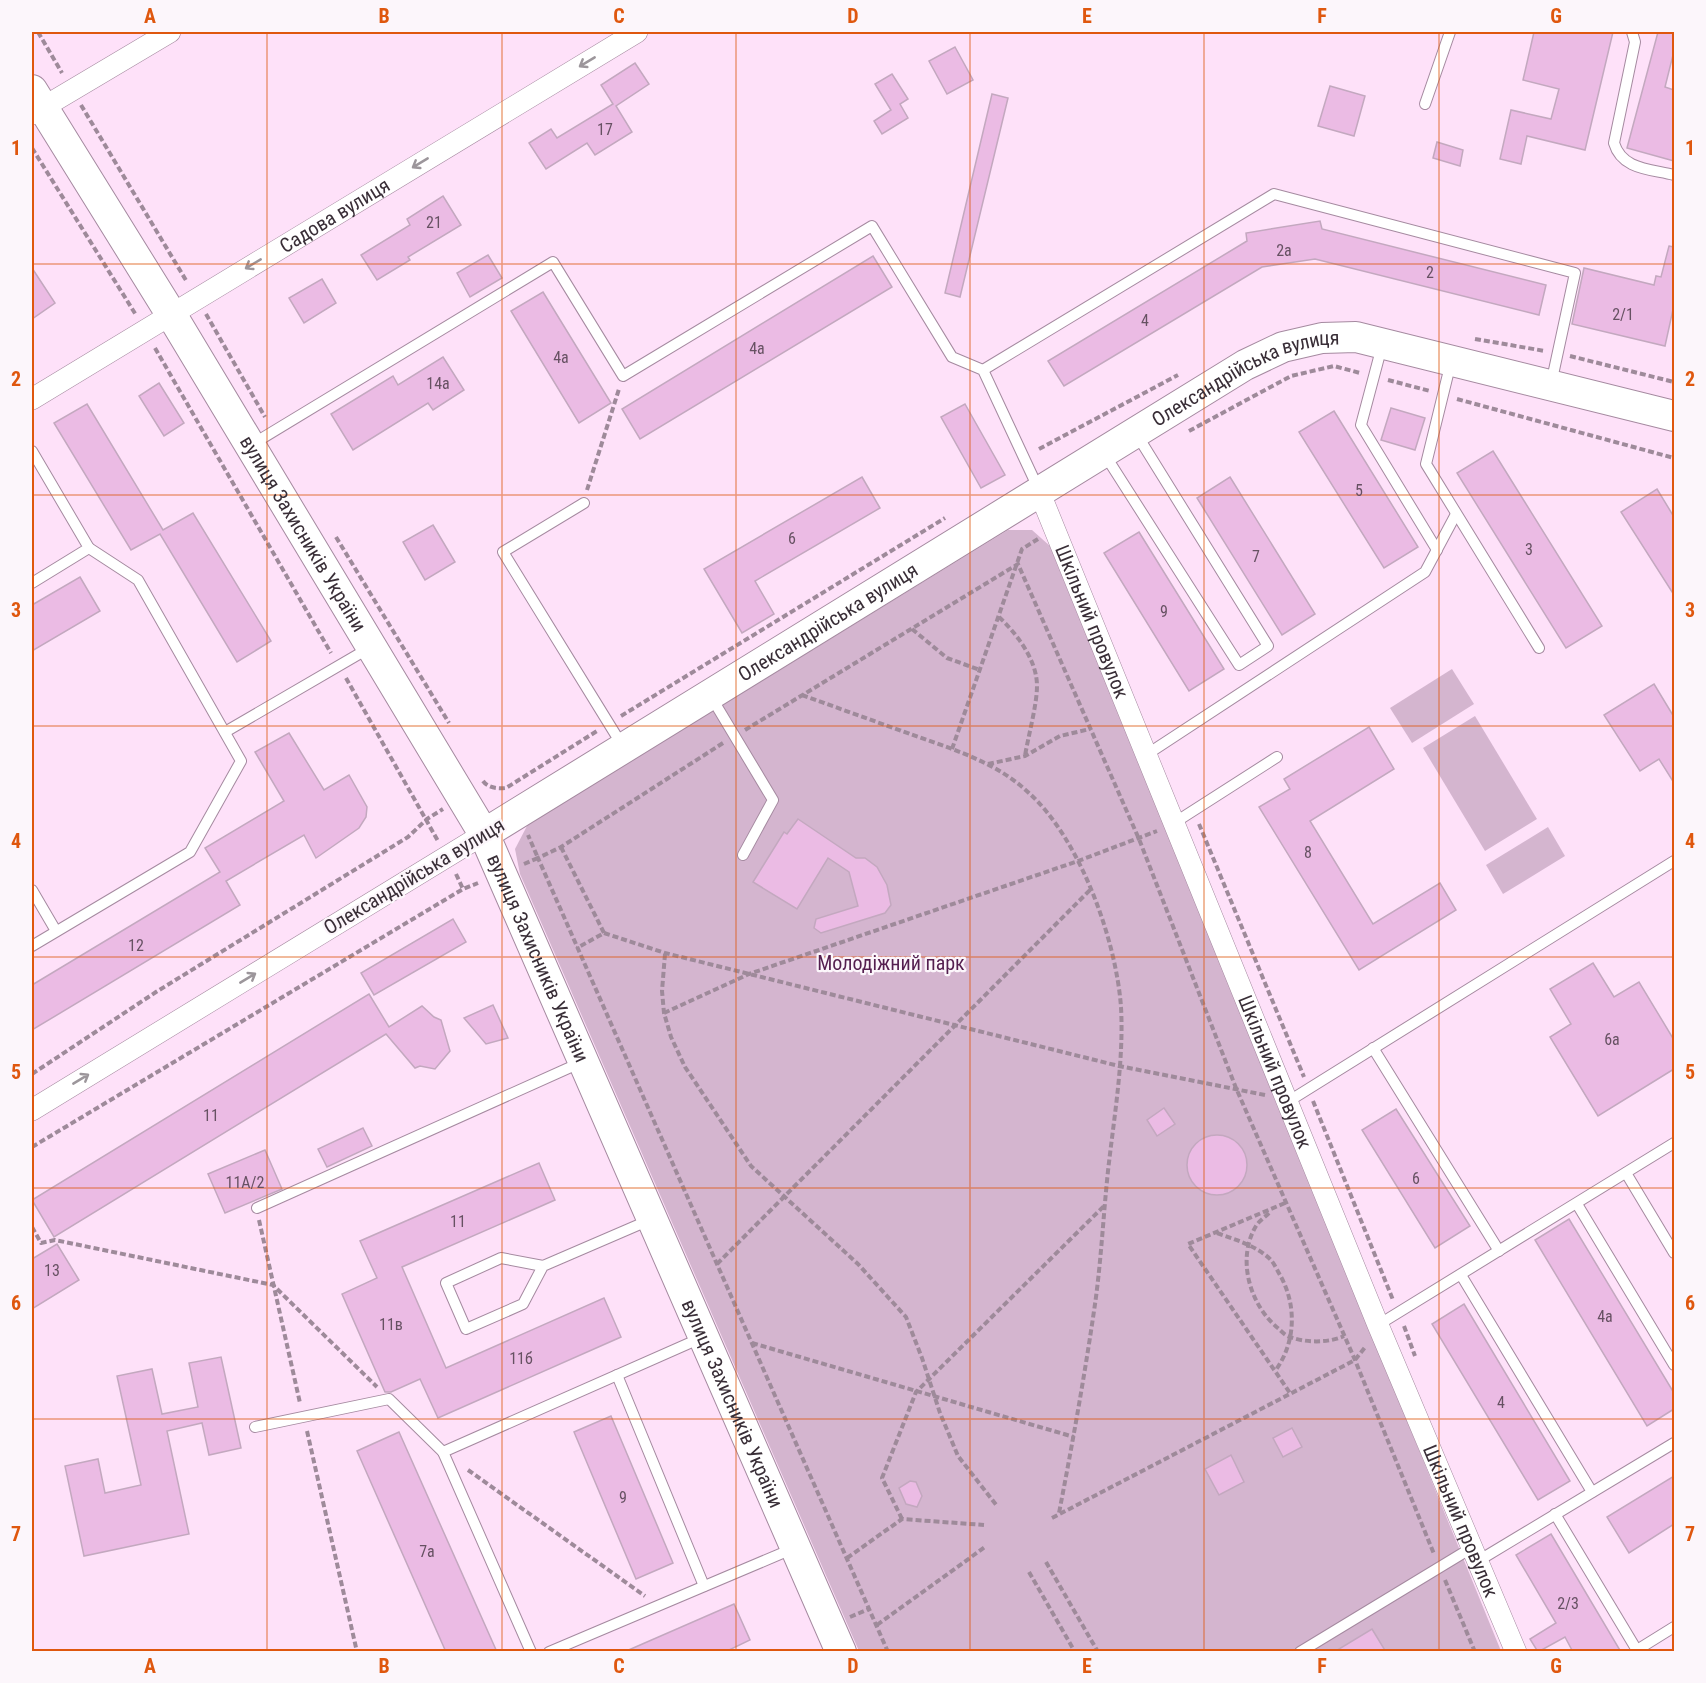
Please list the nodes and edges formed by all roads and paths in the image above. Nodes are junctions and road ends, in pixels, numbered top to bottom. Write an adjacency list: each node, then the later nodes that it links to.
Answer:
1 (38, 32): 6 (path)
2 (170, 32): 6 (street)
3 (637, 32): 11 (street, Садова вулиця, one-way to 11)
4 (1450, 32): 8 (lane)
5 (1632, 32): 10 (lane)
6 (72, 90): 7 (street); 11 (path)
7 (35, 104): 12 (main road, вулиця Захисників України)
8 (1425, 104)
9 (32, 148): 13 (path)
10 (1674, 175)
11 (197, 298): 12 (street, Садова вулиця); 22 (path)
12 (171, 314): 13 (street, Садова вулиця); 22 (main road, вулиця Захисників України)
13 (145, 330): 19 (street, Садова вулиця); 39 (path)
14 (1383, 343): 15 (main road, Олександрійська вулиця); 21 (main road, Олександрійська вулиця); 32 (lane)
15 (1451, 360): 18 (main road, Олександрійська вулиця); 27 (lane)
16 (983, 370): 17 (lane); 18 (lane); 25 (lane)
17 (623, 376): 22 (lane); 26 (path)
18 (1551, 385): 20 (main road, Олександрійська вулиця)
19 (32, 399)
20 (1674, 416)
21 (1136, 432): 24 (main road, Олександрійська вулиця); 24 (lane)
22 (262, 438): 37 (main road, вулиця Захисників України)
23 (32, 451): 30 (lane)
24 (1103, 452): 25 (main road, Олександрійська вулиця)
25 (1039, 491): 42 (main road, Олександрійська вулиця); 50 (street, Шкільний провулок)
26 (584, 503): 47 (lane)
27 (1456, 514): 32 (lane); 38 (lane)
28 (930, 527): 47 (path)
29 (335, 535): 44 (path)
30 (89, 548): 34 (lane); 46 (lane)
31 (1022, 549): 33 (path)
32 (1437, 550): 50 (lane)
33 (1018, 564): 35 (path); 36 (path); 45 (path)
34 (32, 583)
35 (999, 617): 41 (path); 51 (path)
36 (912, 629): 41 (path); 43 (path)
37 (371, 647): 46 (lane); 56 (main road, вулиця Захисників України)
38 (1539, 648)
39 (334, 658)
40 (340, 668): 76 (path)
41 (980, 670): 49 (path)
42 (710, 695): 47 (main road, Олександрійська вулиця); 48 (lane)
43 (801, 695): 48 (path); 49 (path)
44 (449, 724)
45 (1090, 729): 51 (path); 57 (path)
46 (225, 732): 65 (lane)
47 (616, 736): 54 (path); 56 (main road, Олександрійська вулиця)
48 (735, 736): 58 (path); 59 (lane)
49 (952, 749): 53 (path)
50 (1146, 755): 55 (street, Шкільний провулок)
51 (1025, 756): 53 (path)
52 (1277, 757): 55 (lane)
53 (988, 764): 60 (path)
54 (479, 774)
55 (1174, 823): 57 (path); 78 (street, Шкільний провулок)
56 (484, 834): 74 (main road, вулиця Захисників України); 79 (street, Олександрійська вулиця, one-way to 56)
57 (1139, 839): 60 (path); 77 (path)
58 (561, 847): 66 (path); 68 (path)
59 (743, 855)
60 (1078, 861): 64 (path); 70 (path)
61 (1674, 861): 73 (lane)
62 (464, 889): 81 (path)
63 (32, 890): 65 (lane)
64 (1090, 890): 72 (path); 75 (path)
65 (56, 931): 67 (lane)
66 (604, 933): 68 (path); 69 (path)
67 (32, 946)
68 (577, 948): 95 (path)
69 (665, 953): 70 (path); 71 (path)
70 (749, 974): 71 (path); 72 (path)
71 (664, 1013): 83 (path)
72 (956, 1025): 75 (path); 83 (path)
73 (1373, 1048): 78 (lane); 93 (lane)
74 (583, 1062): 87 (lane); 89 (main road, вулиця Захисників України)
75 (1119, 1066): 77 (path); 86 (path)
76 (32, 1074)
77 (1236, 1088): 78 (path); 84 (path)
78 (1289, 1101): 98 (street, Шкільний провулок)
79 (32, 1110)
80 (1674, 1143): 82 (lane)
81 (32, 1147)
82 (1626, 1173): 85 (lane); 94 (lane)
83 (785, 1197): 95 (path); 107 (path)
84 (1285, 1203): 88 (path); 99 (path)
85 (1577, 1203): 93 (lane); 104 (lane)
86 (1104, 1206): 107 (path); 113 (path)
87 (257, 1208)
88 (1272, 1210): 91 (path); 92 (path)
89 (652, 1219): 96 (lane); 100 (main road, вулиця Захисників України)
90 (32, 1227): 111 (path)
91 (1216, 1233): 92 (path); 105 (path)
92 (1249, 1244): 101 (path); 101 (path)
93 (1500, 1251): 97 (lane)
94 (1674, 1253)
95 (717, 1264): 102 (path)
96 (543, 1266): 96 (lane)
97 (1461, 1275): 98 (lane); 116 (lane)
98 (1381, 1324): 103 (path); 125 (street, Шкільний провулок)
99 (1344, 1336): 101 (path); 103 (path)
100 (703, 1337): 106 (lane); 123 (main road, вулиця Захисників України)
101 (1289, 1337): 105 (path)
102 (752, 1342): 108 (path); 126 (path)
103 (1354, 1360): 109 (path); 128 (path)
104 (1674, 1365)
105 (1275, 1371): 109 (path)
106 (617, 1375): 115 (lane); 130 (lane)
107 (929, 1378): 108 (path); 110 (path)
108 (916, 1392): 110 (path); 121 (path)
109 (1290, 1393): 118 (path)
110 (935, 1398): 113 (path); 117 (path)
111 (389, 1399): 112 (lane); 115 (lane)
112 (255, 1427)
113 (1074, 1437): 118 (path)
114 (1674, 1443): 116 (lane)
115 (443, 1452): 131 (path); 136 (lane)
116 (1592, 1492): 119 (lane)
117 (997, 1506)
118 (1059, 1513): 120 (path)
119 (1555, 1514): 125 (lane); 135 (lane)
120 (1052, 1518)
121 (902, 1519): 122 (path); 126 (path)
122 (984, 1525)
123 (795, 1547): 130 (lane); 134 (main road, вулиця Захисників України)
124 (984, 1547): 132 (path)
125 (1475, 1554): 128 (lane); 143 (street, Шкільний провулок)
126 (847, 1558): 132 (path)
127 (1046, 1562): 140 (path)
128 (1439, 1568): 141 (lane); 142 (path)
129 (1029, 1572): 139 (path)
130 (704, 1586): 131 (lane)
131 (658, 1605): 137 (lane)
132 (877, 1625): 138 (path)
133 (1674, 1627): 135 (lane)
134 (837, 1650)
135 (1638, 1651)
136 (531, 1652)
137 (549, 1652)
138 (888, 1652)
139 (1075, 1652)
140 (1098, 1652)
141 (1300, 1652)
142 (1475, 1652)
143 (1516, 1652)

